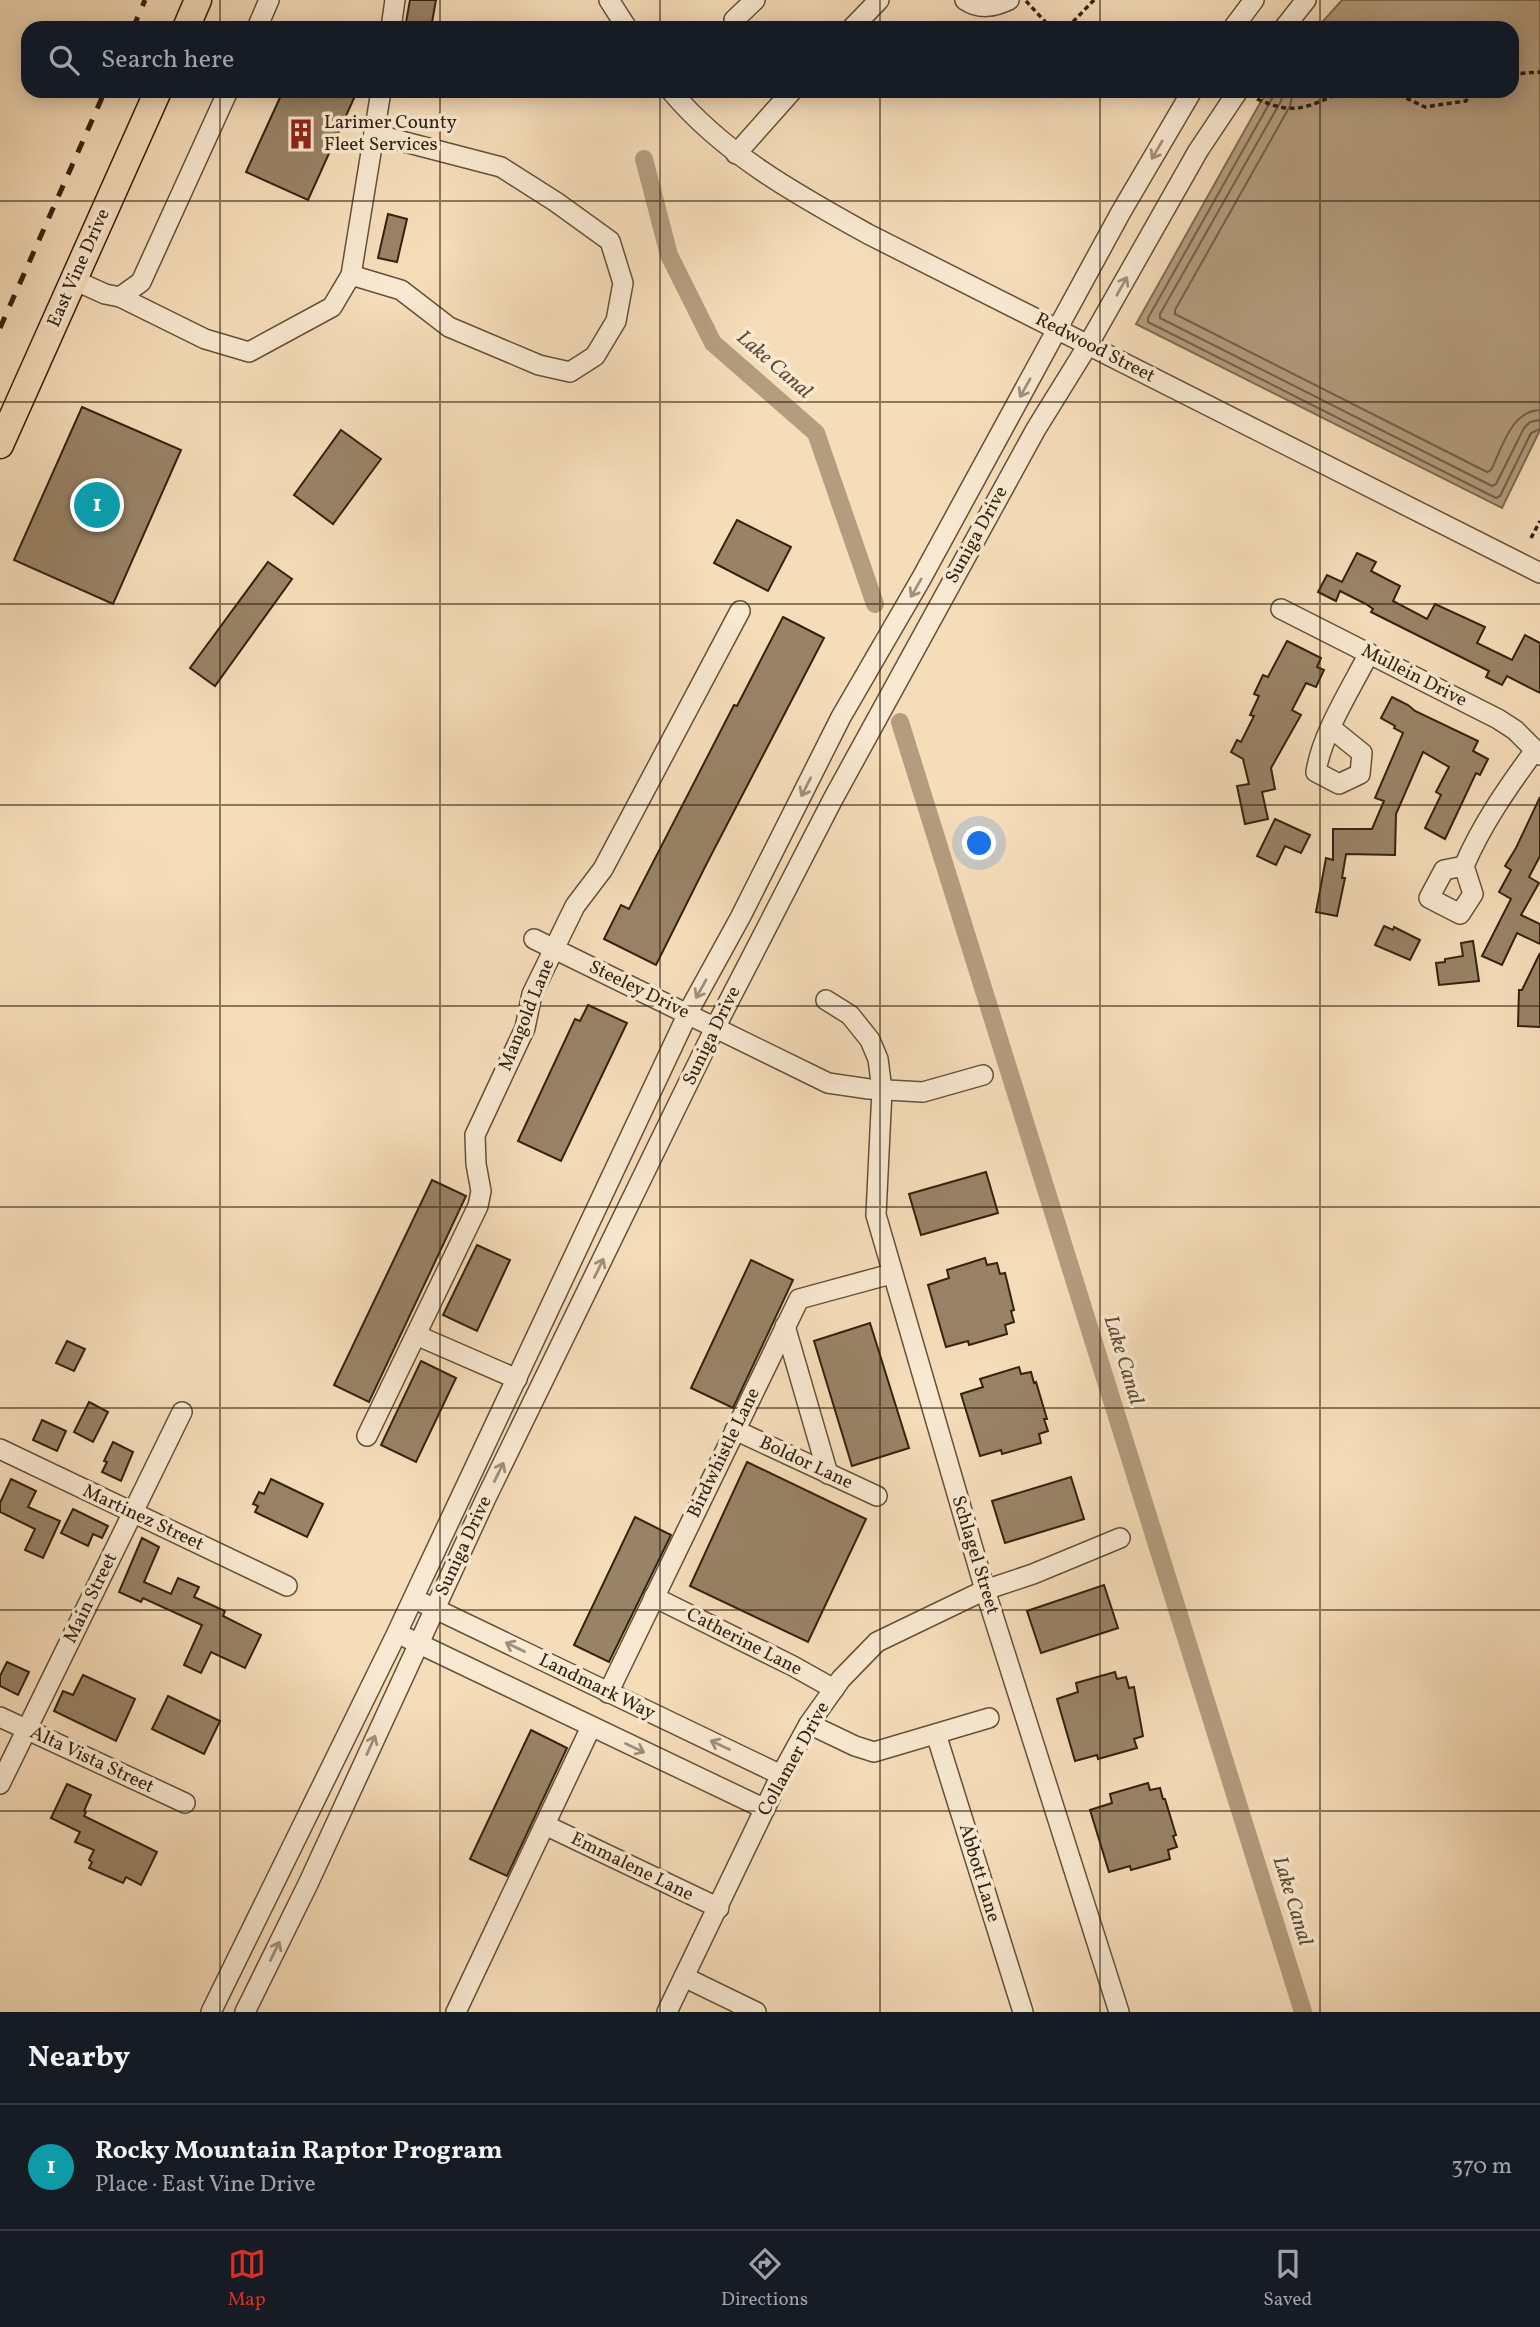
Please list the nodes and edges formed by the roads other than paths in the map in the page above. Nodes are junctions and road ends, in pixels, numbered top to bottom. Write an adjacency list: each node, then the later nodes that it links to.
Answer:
1 (198, 0): 12 (main road)
2 (269, 0): 13 (street)
3 (396, 0): 14 (street)
4 (609, 0): 15 (street)
5 (755, 0): 11 (street)
6 (879, 0): 16 (street)
7 (965, 0): 8 (street)
8 (1009, 0)
9 (1254, 0): 17 (street)
10 (1306, 0): 18 (street)
11 (734, 20)
12 (189, 21)
13 (260, 21)
14 (392, 21)
15 (622, 21)
16 (859, 21)
17 (1238, 21)
18 (1290, 21)
19 (155, 98): 29 (main road, East Vine Drive)
20 (225, 98): 30 (street)
21 (380, 98): 26 (street)
22 (677, 98): 27 (street, Redwood Street)
23 (786, 98): 27 (street)
24 (1188, 98): 31 (street, Suniga Drive, one-way to 31)
25 (1233, 98): 32 (street, Suniga Drive, one-way to 25)
26 (374, 134): 28 (street); 28 (street)
27 (736, 154): 31 (street, Redwood Street)
28 (351, 275): 30 (street)
29 (74, 280): 30 (street); 33 (main road, East Vine Drive)
30 (120, 297)
31 (1057, 328): 32 (street, Redwood Street); 44 (street, Suniga Drive, one-way to 44)
32 (1088, 345): 34 (street, Redwood Street); 45 (street, Suniga Drive)
33 (0, 444)
34 (1540, 573)
35 (1281, 609): 37 (street, Mullein Drive)
36 (740, 611): 42 (street, Mangold Lane)
37 (1369, 653): 38 (street); 39 (street, Mullein Drive)
38 (1331, 728)
39 (1538, 752): 40 (street)
40 (1464, 866)
41 (534, 939): 42 (street, Steeley Drive)
42 (554, 948): 44 (street, Steeley Drive); 50 (street, Mangold Lane)
43 (826, 1000): 47 (street, Schlagel Street)
44 (687, 1014): 45 (street, Steeley Drive); 51 (street, Suniga Drive)
45 (715, 1028): 47 (street, Steeley Drive); 64 (street, Suniga Drive, one-way to 45)
46 (983, 1075): 47 (street, Steeley Drive)
47 (882, 1090): 48 (street, Schlagel Street)
48 (891, 1274): 49 (street, Birdwhistle Lane); 61 (street, Schlagel Street)
49 (785, 1326): 53 (street, Birdwhistle Lane); 56 (street)
50 (416, 1335): 51 (street); 54 (street, Mangold Lane)
51 (517, 1379): 63 (street, Suniga Drive)
52 (183, 1412): 58 (street, Main Street)
53 (735, 1430): 56 (street, Boldor Lane); 62 (street, Birdwhistle Lane)
54 (368, 1436)
55 (0, 1449): 58 (street, Martinez Street)
56 (828, 1474): 57 (street, Boldor Lane)
57 (877, 1496)
58 (133, 1514): 60 (street, Martinez Street); 73 (street, Main Street)
59 (1120, 1538): 61 (street, Collamer Drive)
60 (288, 1586)
61 (985, 1590): 67 (street, Collamer Drive); 88 (street, Schlagel Street)
62 (654, 1597): 67 (street, Catherine Lane); 68 (street, Birdwhistle Lane)
63 (414, 1598): 64 (street, Landmark Way); 65 (street, Suniga Drive)
64 (435, 1608): 66 (street, Suniga Drive); 68 (street, Landmark Way, one-way to 64)
65 (397, 1633): 66 (street, Landmark Way); 82 (street, Suniga Drive)
66 (418, 1643): 72 (street, Landmark Way); 83 (street, Suniga Drive, one-way to 66)
67 (834, 1689): 71 (street, Collamer Drive)
68 (608, 1693): 75 (street, Landmark Way, one-way to 68)
69 (0, 1717): 73 (street, Alta Vista Street)
70 (989, 1718): 74 (street)
71 (809, 1724): 74 (street); 75 (street, Collamer Drive)
72 (591, 1727): 78 (street, Landmark Way, one-way to 78); 79 (street)
73 (26, 1730): 76 (street, Main Street); 77 (street, Alta Vista Street)
74 (936, 1734): 87 (street, Abbott Lane)
75 (782, 1774): 78 (street, Collamer Drive)
76 (0, 1784)
77 (185, 1802)
78 (765, 1809): 80 (street, Collamer Drive)
79 (545, 1825): 80 (street, Emmalene Lane); 84 (street)
80 (719, 1908): 81 (street, Collamer Drive)
81 (684, 1977): 85 (street, Collamer Drive); 86 (street)
82 (211, 2012)
83 (245, 2012)
84 (456, 2012)
85 (667, 2012)
86 (756, 2012)
87 (1023, 2012)
88 (1119, 2012)

